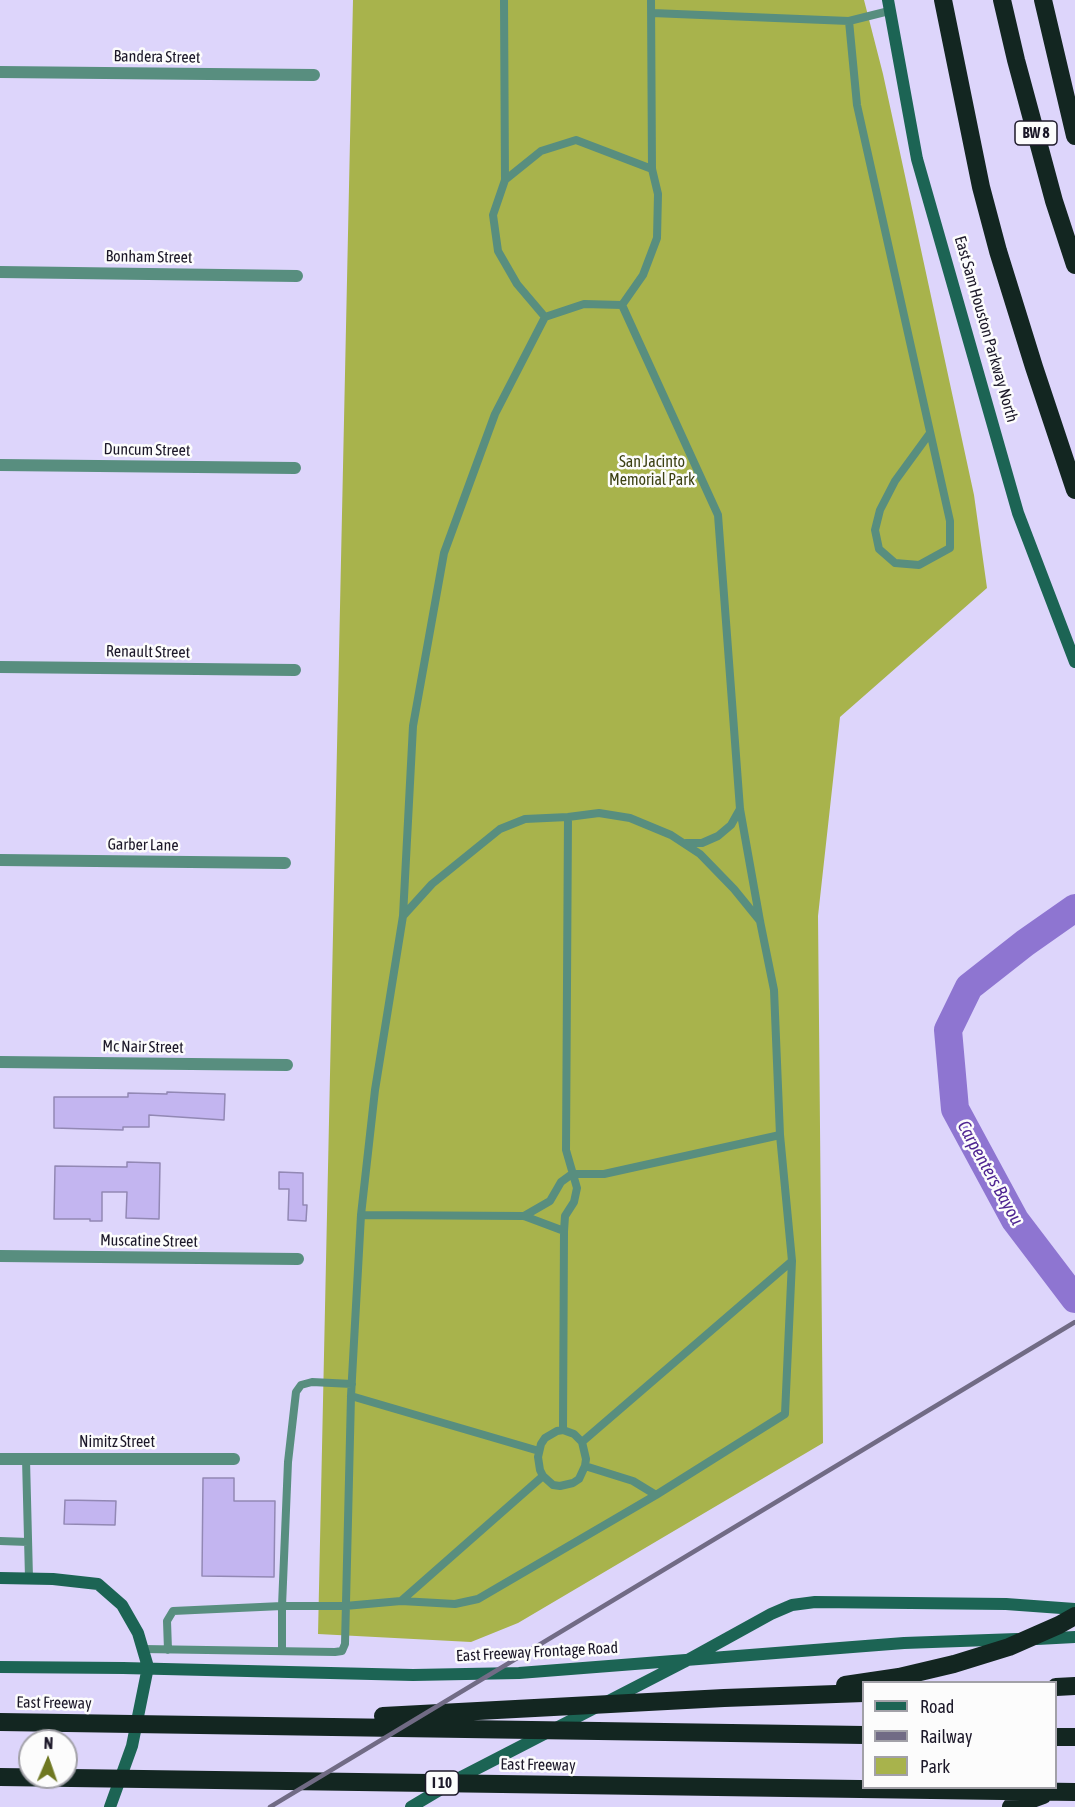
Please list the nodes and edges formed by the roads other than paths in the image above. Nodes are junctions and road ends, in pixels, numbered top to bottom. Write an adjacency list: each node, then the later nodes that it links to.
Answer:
1 (504, 0): 13 (lane)
2 (651, 0): 7 (lane)
3 (943, 0): 22 (highway)
4 (1002, 0): 14 (highway, BW 8)
5 (1043, 0): 11 (highway, BW 8)
6 (888, 6): 8 (lane); 23 (main road, East Sam Houston Parkway North)
7 (652, 13): 8 (lane); 12 (lane)
8 (849, 21): 19 (lane)
9 (0, 72): 10 (street, Bandera Street)
10 (314, 75)
11 (1075, 136)
12 (652, 169): 13 (lane); 17 (lane)
13 (505, 180): 18 (lane)
14 (1075, 265)
15 (0, 272): 16 (street, Bonham Street)
16 (297, 276)
17 (622, 305): 18 (lane); 26 (lane)
18 (545, 317): 31 (lane)
19 (930, 433): 19 (lane)
20 (0, 465): 21 (street, Duncum Street)
21 (295, 468)
22 (1075, 490)
23 (1075, 662)
24 (0, 667): 25 (street, Renault Street)
25 (296, 670)
26 (740, 809): 28 (lane); 32 (lane)
27 (568, 817): 28 (lane); 31 (lane); 36 (lane)
28 (684, 843): 32 (lane)
29 (0, 860): 30 (street, Garber Lane)
30 (285, 863)
31 (403, 916): 37 (lane)
32 (760, 921): 35 (lane)
33 (0, 1062): 34 (street, Mc Nair Street)
34 (286, 1065)
35 (780, 1135): 36 (lane); 42 (lane)
36 (572, 1174): 38 (lane); 39 (lane)
37 (361, 1215): 38 (lane); 43 (lane)
38 (524, 1216): 39 (lane)
39 (564, 1230): 45 (lane)
40 (0, 1256): 41 (street, Muscatine Street)
41 (298, 1259)
42 (792, 1261): 46 (lane); 53 (lane)
43 (352, 1384): 44 (lane); 59 (lane)
44 (351, 1396): 47 (lane); 60 (lane)
45 (563, 1430): 46 (lane); 47 (lane)
46 (582, 1442): 51 (lane)
47 (539, 1451): 52 (lane)
48 (0, 1459): 49 (street, Nimitz Street)
49 (26, 1459): 50 (street, Nimitz Street); 55 (lane)
50 (234, 1459)
51 (585, 1466): 52 (lane); 53 (lane)
52 (543, 1476): 58 (lane)
53 (656, 1495): 58 (lane)
54 (0, 1541): 55 (lane)
55 (28, 1542): 57 (lane)
56 (0, 1578): 57 (main road)
57 (29, 1578): 64 (main road)
58 (401, 1601): 60 (lane)
59 (282, 1606): 60 (lane); 65 (lane); 66 (lane)
60 (345, 1606): 66 (lane)
61 (1075, 1609): 87 (main road)
62 (1075, 1616): 68 (highway)
63 (1075, 1637): 67 (main road, East Freeway Frontage Road)
64 (143, 1649): 65 (lane); 86 (main road)
65 (168, 1650): 66 (lane)
66 (282, 1651)
67 (0, 1667)
68 (873, 1681)
69 (862, 1683): 73 (highway)
70 (1075, 1686): 71 (highway)
71 (1057, 1687)
72 (862, 1693): 73 (highway)
73 (724, 1698): 75 (highway)
74 (0, 1722): 75 (highway, East Freeway)
75 (244, 1724): 76 (highway, East Freeway)
76 (862, 1735)
77 (1057, 1737): 78 (highway)
78 (1075, 1737)
79 (0, 1778): 81 (highway, East Freeway / I 10)
80 (1075, 1780): 84 (highway)
81 (862, 1789)
82 (884, 1789): 85 (highway, East Freeway / I 10)
83 (1056, 1789): 88 (highway)
84 (1057, 1789)
85 (1075, 1792)
86 (110, 1807)
87 (411, 1807)
88 (1011, 1807)

